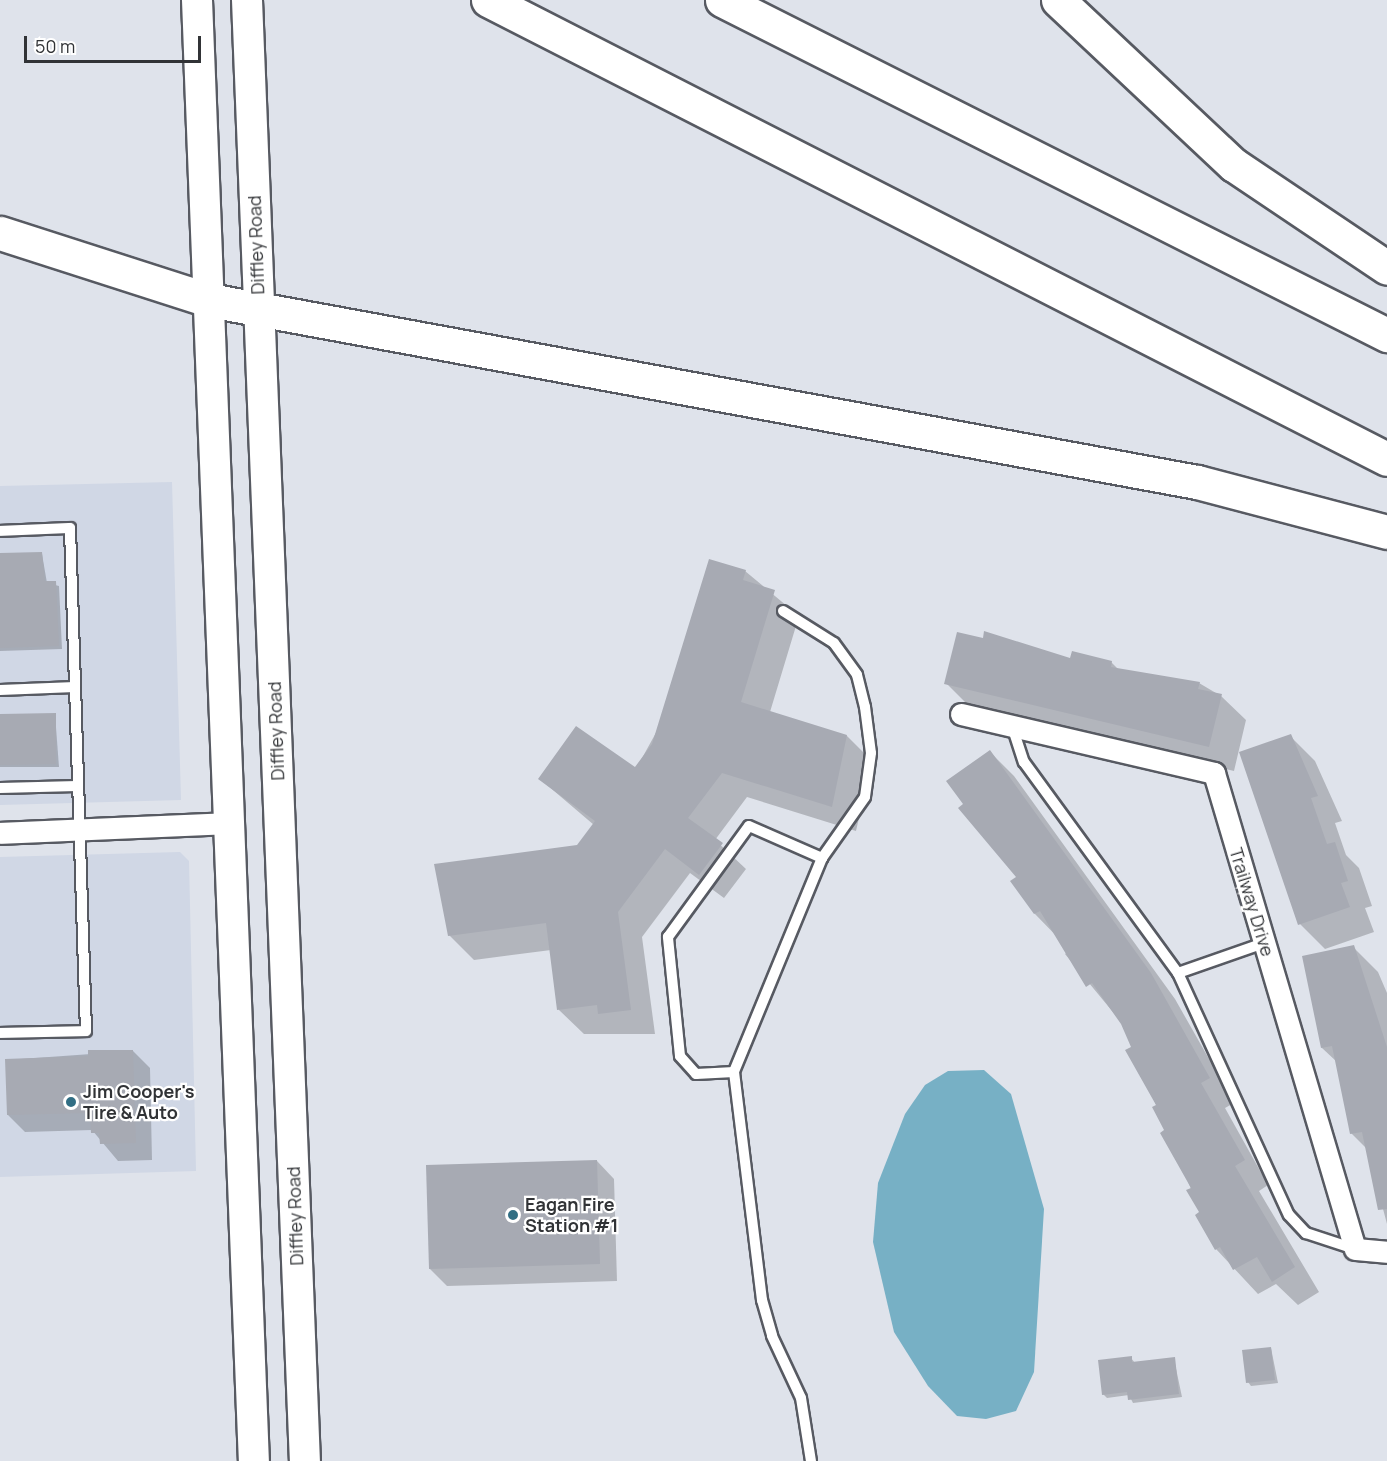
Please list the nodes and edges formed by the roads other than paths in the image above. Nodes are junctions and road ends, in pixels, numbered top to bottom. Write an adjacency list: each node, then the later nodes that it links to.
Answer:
1 (197, 0): 8 (main road)
2 (247, 0): 9 (main road, Diffley Road)
3 (488, 0): 11 (highway)
4 (722, 0): 10 (highway)
5 (1058, 0): 7 (highway)
6 (0, 233): 8 (highway)
7 (1387, 268)
8 (209, 300): 9 (highway); 21 (main road)
9 (258, 310): 13 (highway); 32 (main road, Diffley Road)
10 (1387, 335)
11 (1387, 459)
12 (0, 531): 15 (lane)
13 (1387, 532)
14 (783, 611): 24 (lane)
15 (75, 687): 16 (lane); 19 (lane)
16 (0, 690)
17 (961, 714): 18 (street, Trailway Drive)
18 (1012, 726): 25 (street, Trailway Drive); 26 (lane)
19 (77, 786): 20 (lane); 22 (lane)
20 (0, 788)
21 (232, 823): 22 (street); 31 (main road)
22 (78, 830): 23 (street); 27 (lane)
23 (0, 833)
24 (822, 858): 28 (lane); 28 (lane)
25 (1264, 943): 26 (lane); 29 (street, Trailway Drive)
26 (1178, 974): 29 (lane)
27 (0, 1034)
28 (734, 1072): 33 (lane)
29 (1355, 1249): 30 (street)
30 (1387, 1252)
31 (254, 1461)
32 (305, 1461)
33 (811, 1461)

